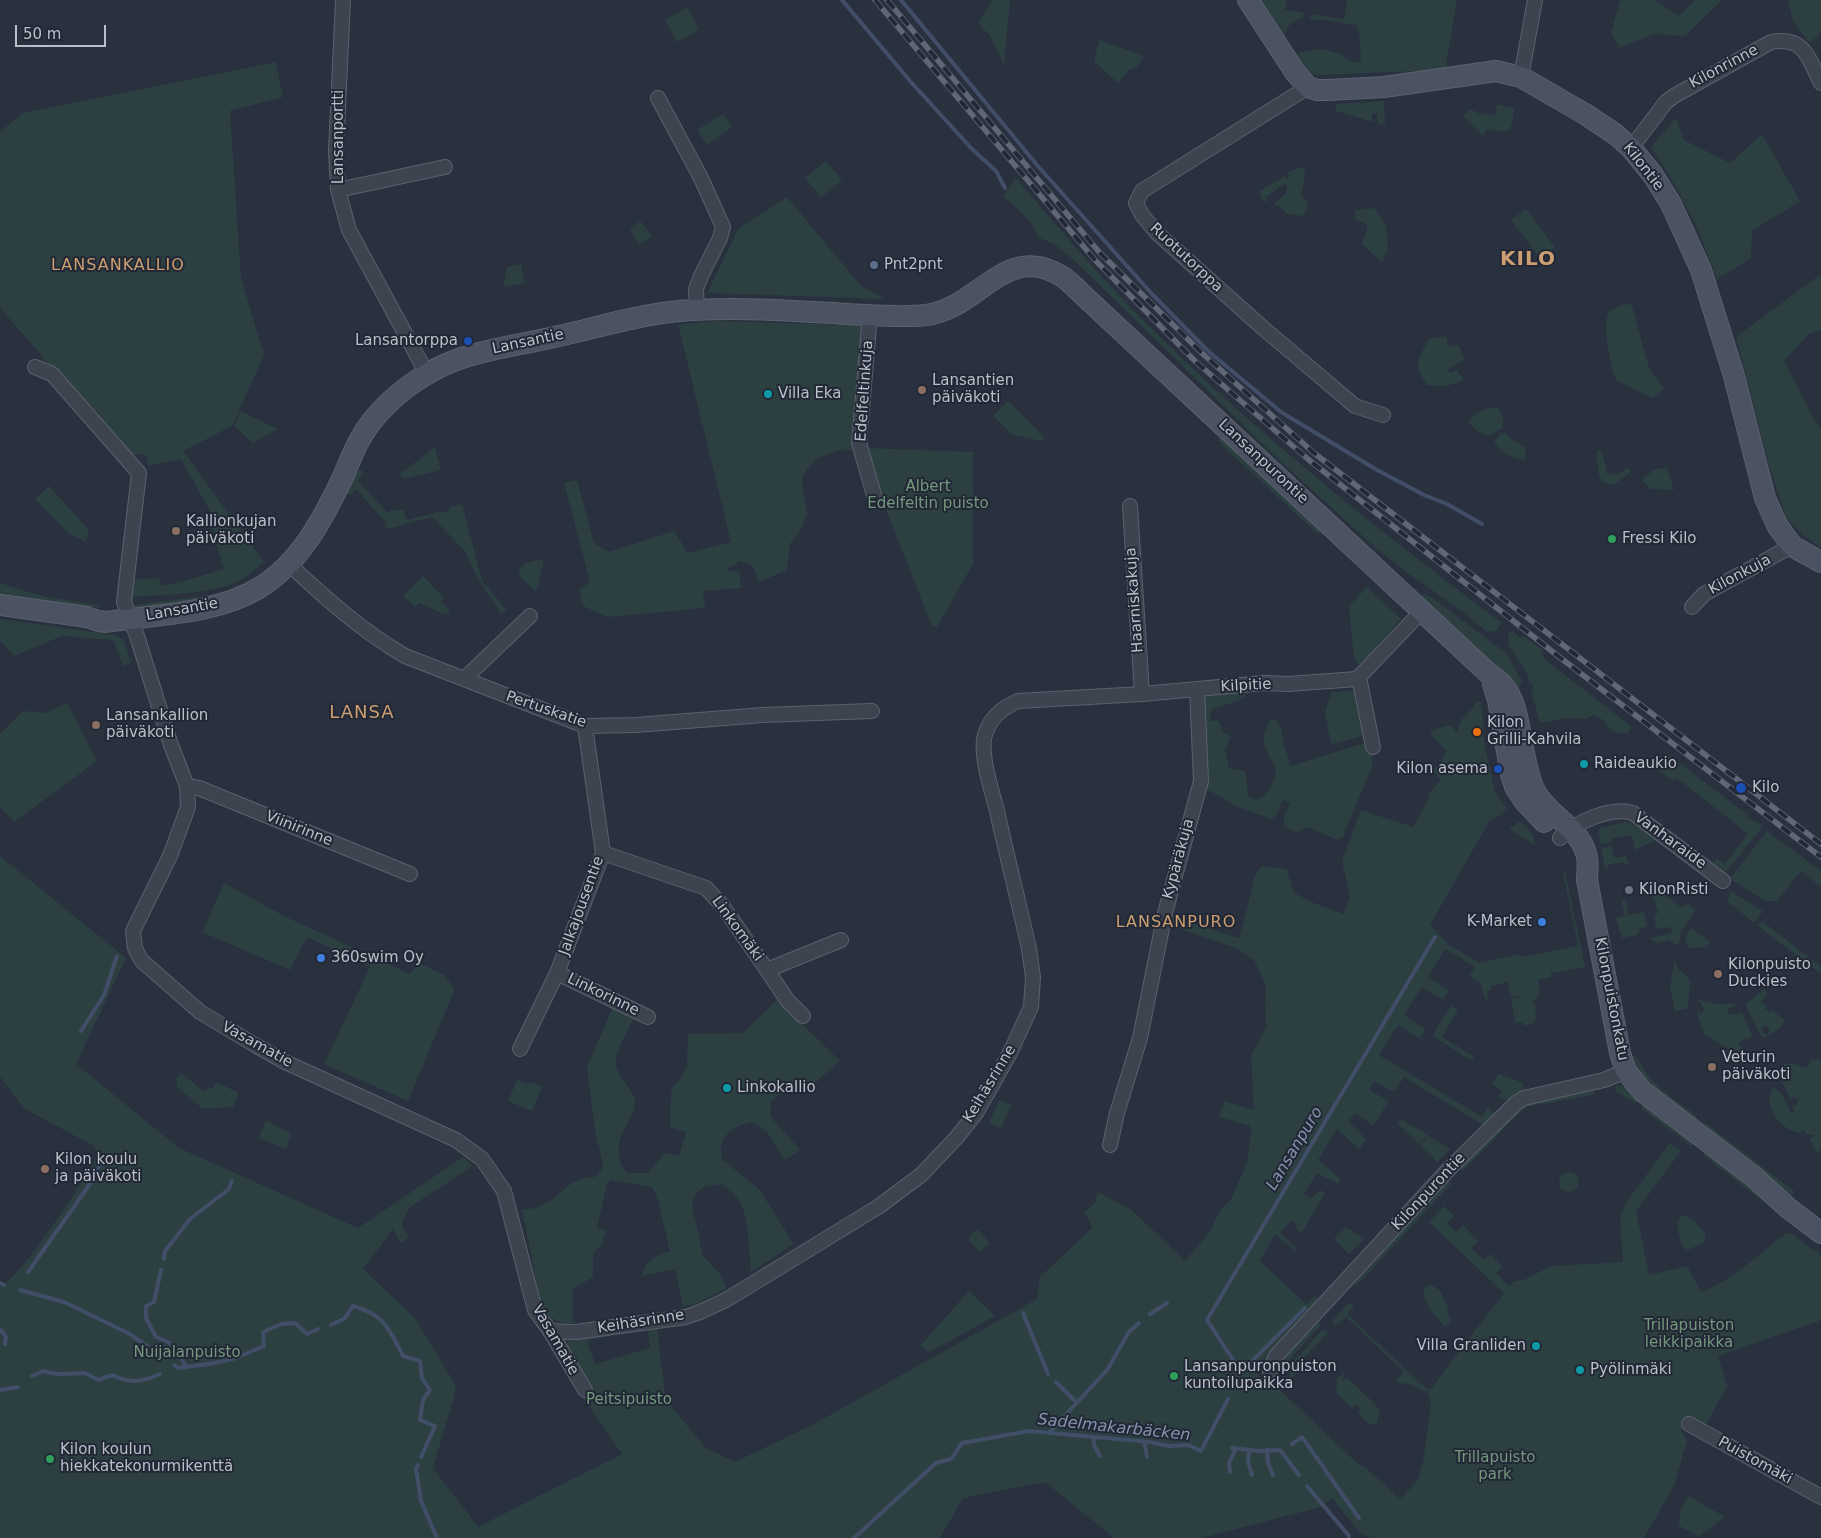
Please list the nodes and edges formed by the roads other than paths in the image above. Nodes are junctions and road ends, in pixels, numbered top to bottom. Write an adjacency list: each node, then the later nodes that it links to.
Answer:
1 (344, 0): 10 (street, Lansanportti)
2 (1248, 0): 6 (street)
3 (1535, 0): 4 (street)
4 (1521, 77): 6 (street, Kilontie); 8 (street, Kilontie)
5 (1821, 83): 8 (street, Kilonrinne)
6 (1308, 87): 16 (street, Ruotutorppa)
7 (658, 98): 12 (street)
8 (1631, 148): 19 (street, Kilontie)
9 (444, 167): 10 (street)
10 (338, 190): 15 (street, Lansanportti)
11 (1029, 266): 13 (street, Lansantie); 24 (street, Lansanpurontie)
12 (697, 310): 13 (street, Lansantie); 15 (street, Lansantie)
13 (870, 315): 17 (street, Edelfeltinkuja)
14 (35, 368): 26 (street, Vasamatie)
15 (427, 374): 21 (street, Lansantie)
16 (1383, 415)
17 (874, 495)
18 (1130, 506): 30 (street, Haarniskakuja)
19 (1792, 546): 20 (street, Kilontie); 23 (street, Kilonkuja)
20 (1821, 562)
21 (289, 564): 26 (street, Lansantie); 28 (street, Pertuskatie)
22 (0, 605): 26 (street, Lansantie)
23 (1692, 607)
24 (1422, 611): 27 (street); 36 (street, Lansanpurontie)
25 (530, 616): 28 (street)
26 (130, 618): 35 (street, Vasamatie)
27 (1359, 677): 29 (street, Kilpitie); 34 (street)
28 (464, 679): 33 (street, Pertuskatie)
29 (1197, 689): 30 (street, Kilpitie); 48 (street, Kypäräkuja)
30 (1142, 694): 31 (street, Kilpitie)
31 (1040, 700): 50 (street, Keihäsrinne)
32 (872, 711): 33 (street, Pertuskatie)
33 (585, 726): 37 (street, Jalkajousentie)
34 (1373, 747)
35 (187, 786): 38 (street, Viinirinne); 50 (street, Vasamatie)
36 (1565, 833): 39 (street, Lansanpurontie); 40 (street, Vanharaide)
37 (603, 853): 42 (street, Linkomäki); 43 (street, Jalkajousentie)
38 (410, 874)
39 (1587, 880): 47 (street, Kilonpuistonkatu)
40 (1724, 882)
41 (841, 940): 42 (street, Linkomäki)
42 (767, 970): 44 (street)
43 (557, 973): 45 (street, Linkorinne); 46 (street, Jalkajousentie)
44 (803, 1016)
45 (648, 1017)
46 (520, 1049)
47 (1626, 1071): 49 (street, Kilonpuistonkatu); 51 (street, Kilonpurontie)
48 (1110, 1145)
49 (1820, 1228)
50 (550, 1330): 52 (street, Vasamatie)
51 (1270, 1371)
52 (585, 1390)
53 (1689, 1424): 54 (street, Puistomäki)
54 (1821, 1497)

